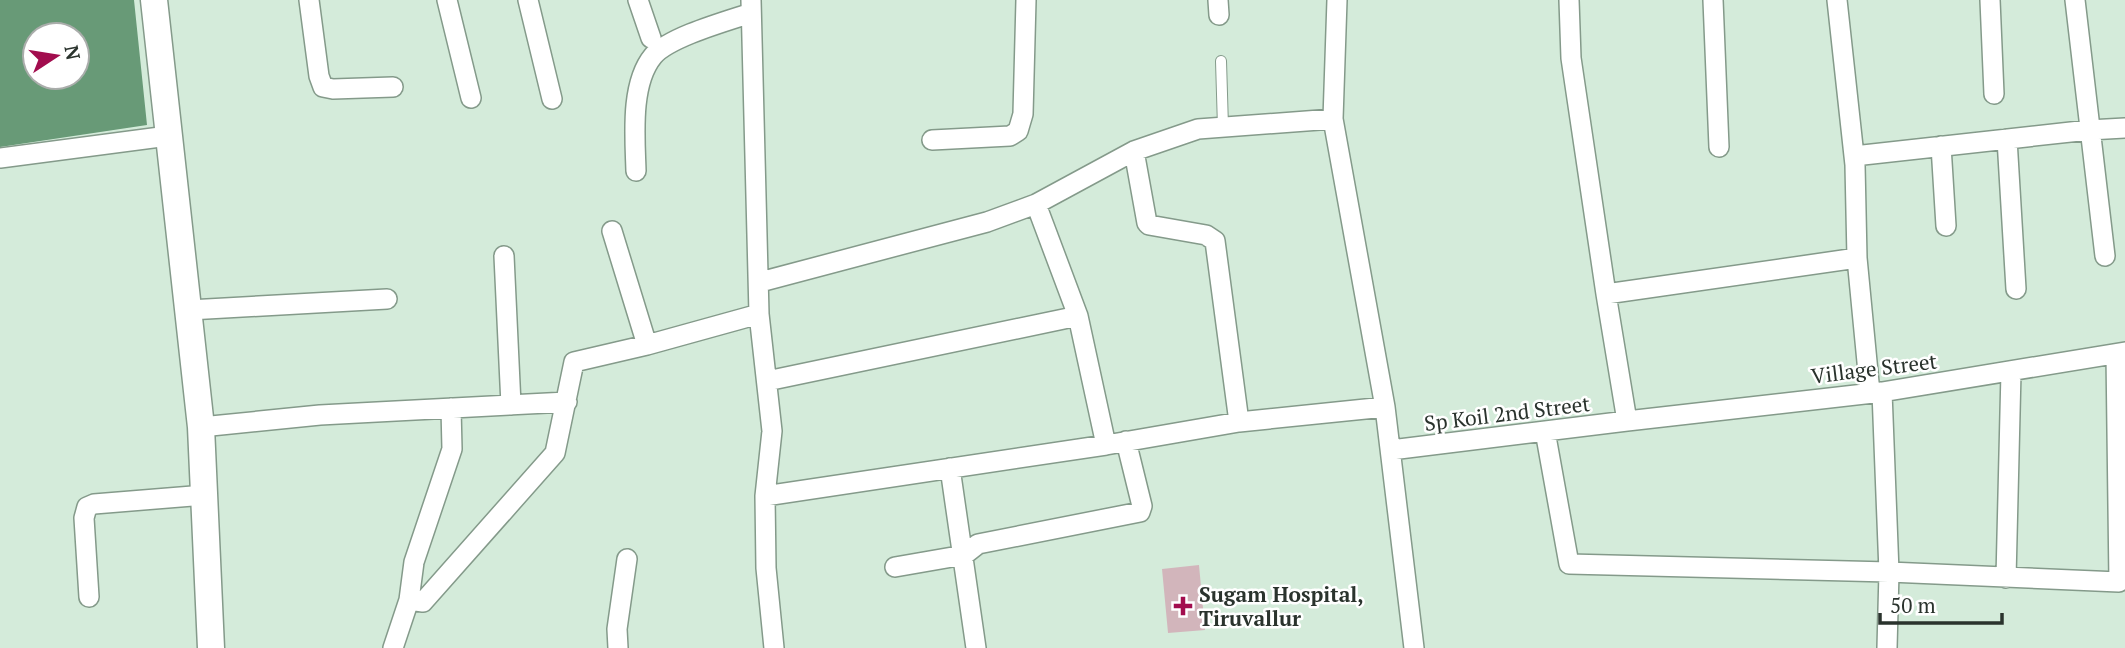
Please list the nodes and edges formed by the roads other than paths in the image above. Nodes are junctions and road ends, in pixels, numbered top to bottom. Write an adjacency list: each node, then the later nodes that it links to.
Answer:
1 (154, 0): 24 (street)
2 (309, 0): 16 (street)
3 (447, 0): 18 (street)
4 (528, 0): 19 (street)
5 (638, 0): 14 (street)
6 (1026, 0): 26 (street)
7 (1337, 0): 20 (street)
8 (1569, 0): 41 (street)
9 (1713, 0): 28 (street)
10 (1837, 0): 30 (street)
11 (1990, 0): 17 (street)
12 (2075, 0): 23 (street)
13 (751, 6): 32 (street); 39 (street)
14 (651, 38)
15 (1221, 61): 21 (lane)
16 (393, 87)
17 (1994, 94)
18 (471, 98)
19 (552, 99)
20 (1333, 119): 21 (street); 53 (street)
21 (1223, 127): 29 (street)
22 (2125, 128): 23 (street)
23 (2089, 130): 25 (street); 37 (street)
24 (168, 136): 31 (street); 43 (street)
25 (2007, 139): 27 (street); 40 (street)
26 (932, 140)
27 (1941, 146): 30 (street); 34 (street)
28 (1719, 147)
29 (1134, 150): 33 (street); 56 (street)
30 (1854, 156): 38 (street)
31 (0, 158)
32 (636, 171)
33 (1036, 204): 39 (street); 45 (street)
34 (1946, 226)
35 (612, 231): 46 (street)
36 (504, 256): 52 (street)
37 (2105, 256)
38 (1857, 258): 41 (street); 50 (street)
39 (760, 282): 44 (street)
40 (2016, 289)
41 (1606, 294): 55 (street)
42 (387, 299): 43 (street)
43 (189, 310): 57 (street)
44 (759, 314): 46 (street); 49 (street)
45 (1078, 316): 49 (street); 60 (street)
46 (647, 345): 51 (street)
47 (2120, 353): 48 (street, Village Street); 69 (street)
48 (2011, 372): 50 (street, Village Street); 69 (street)
49 (767, 381): 64 (street)
50 (1876, 392): 55 (street, Village Street); 68 (street)
51 (567, 402): 52 (street); 71 (street)
52 (511, 405): 54 (street)
53 (1385, 407): 56 (street); 61 (street)
54 (451, 408): 57 (street); 71 (street)
55 (1627, 421): 58 (street, Sp Koil 2nd Street)
56 (1239, 422): 59 (street)
57 (201, 427): 63 (street)
58 (1545, 431): 61 (street, Sp Koil 2nd Street); 68 (street)
59 (1126, 441): 60 (street); 65 (street)
60 (1106, 445): 62 (street)
61 (1391, 450): 77 (street)
62 (950, 468): 64 (street); 65 (street)
63 (205, 495): 70 (street); 72 (street)
64 (765, 496): 75 (street)
65 (964, 555): 67 (street); 76 (street)
66 (626, 559): 74 (street)
67 (895, 567)
68 (1889, 572): 69 (street); 78 (street)
69 (2006, 579)
70 (89, 597)
71 (409, 600): 73 (street)
72 (211, 648)
73 (393, 648)
74 (618, 648)
75 (774, 648)
76 (976, 648)
77 (1414, 648)
78 (1886, 648)

